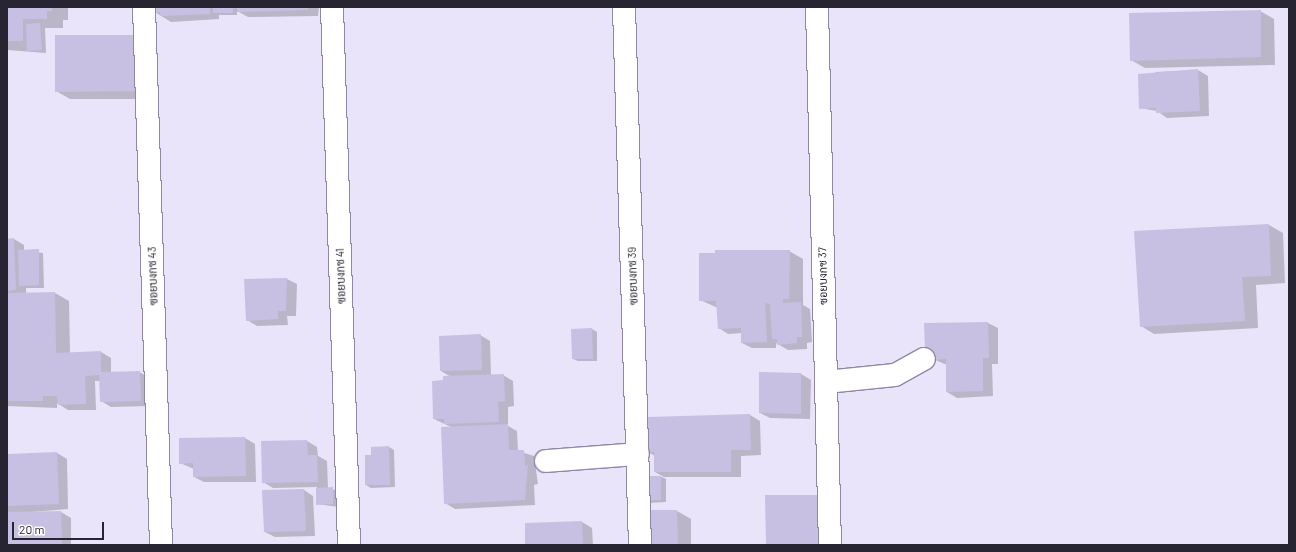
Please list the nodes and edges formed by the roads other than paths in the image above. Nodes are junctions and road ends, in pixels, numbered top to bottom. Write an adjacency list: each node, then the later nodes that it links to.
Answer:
1 (144, 7): 9 (street, ซอยบงกช 43)
2 (332, 7): 10 (street, ซอยบงกช 41)
3 (624, 7): 7 (street, ซอยบงกช 39)
4 (817, 7): 6 (street, ซอยบงกช 37)
5 (924, 359): 6 (street)
6 (826, 382): 12 (street, ซอยบงกช 37)
7 (638, 454): 8 (street); 11 (street, ซอยบงกช 39)
8 (546, 461)
9 (161, 545)
10 (349, 545)
11 (640, 545)
12 (830, 545)

